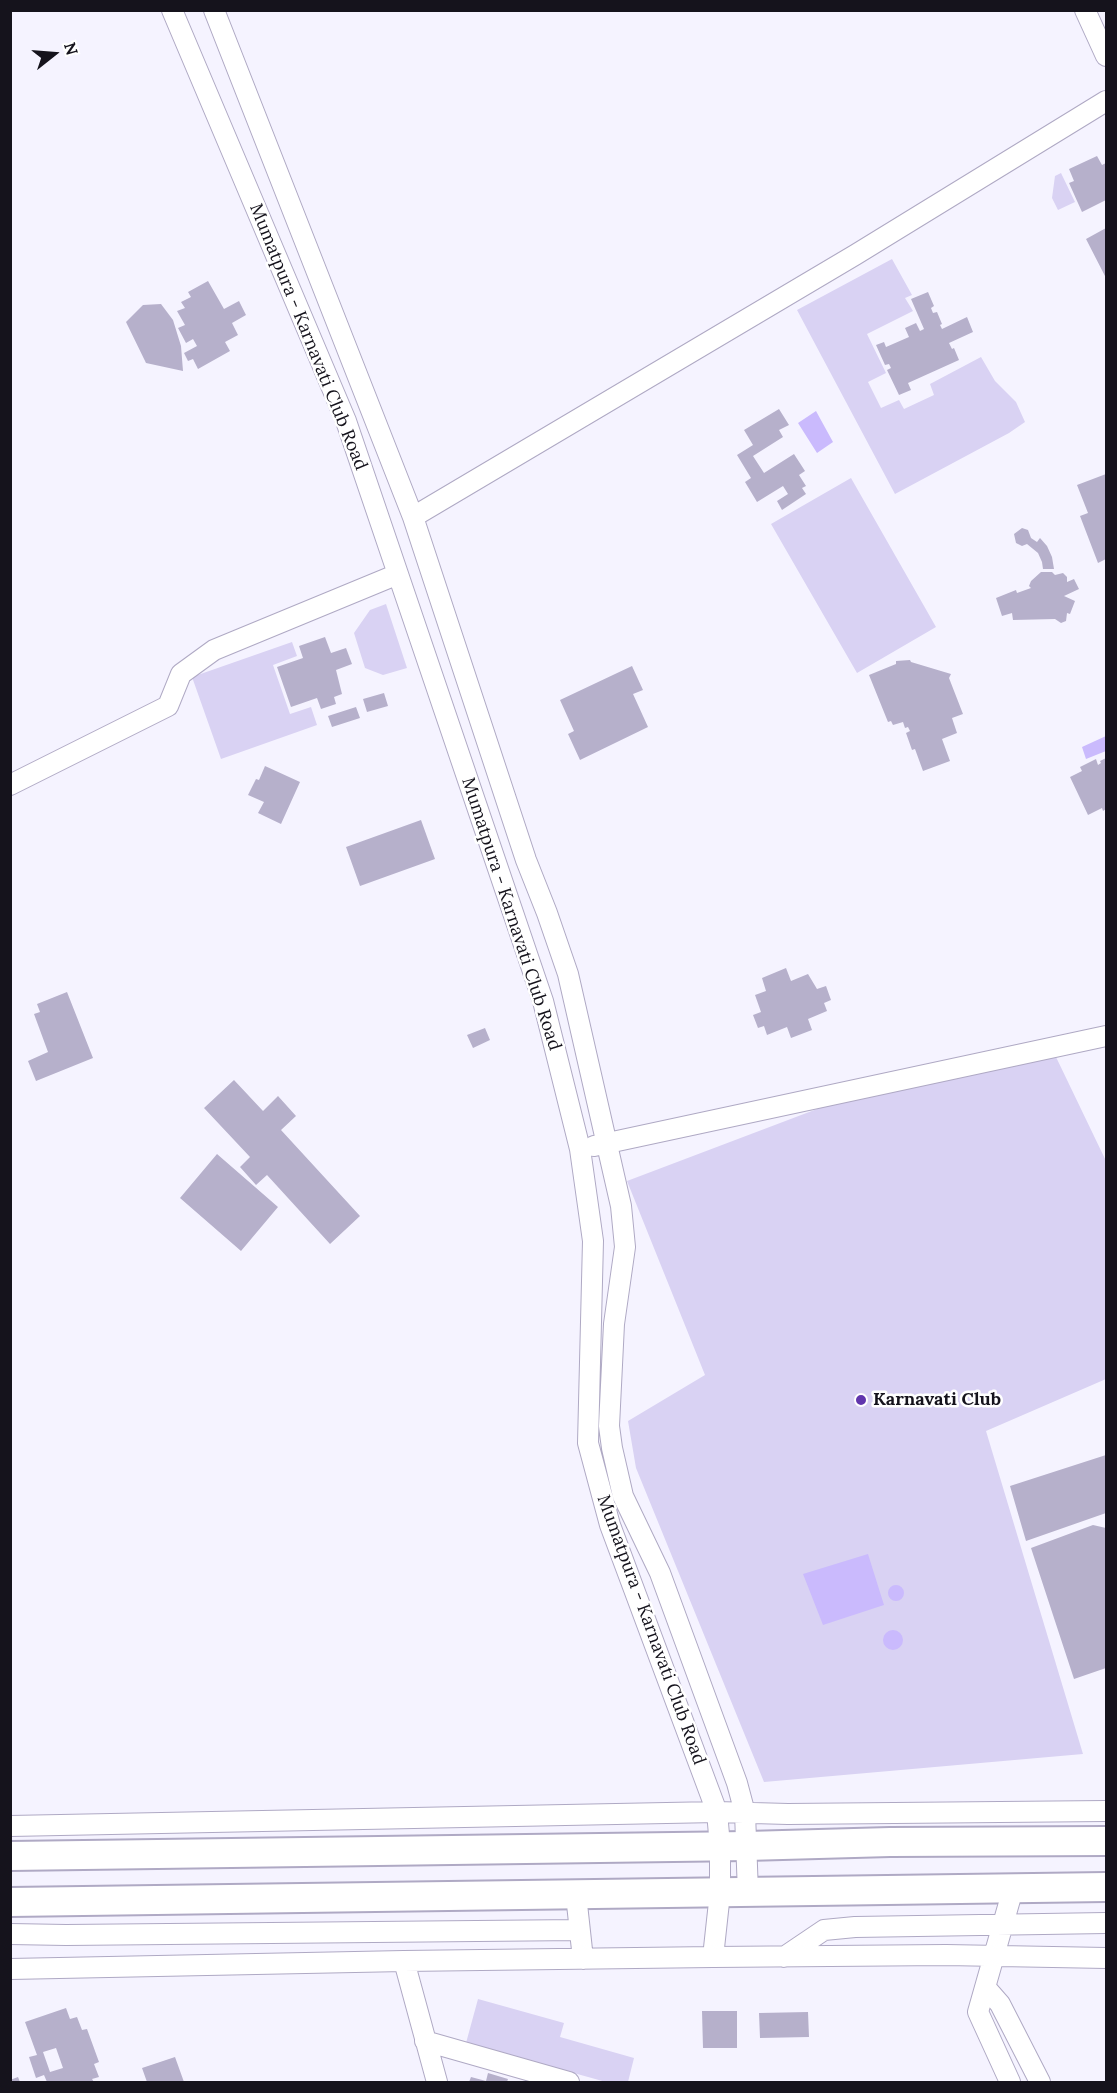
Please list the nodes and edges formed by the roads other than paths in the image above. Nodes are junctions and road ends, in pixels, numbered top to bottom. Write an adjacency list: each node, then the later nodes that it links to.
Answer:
1 (172, 10): 7 (street, Mumatpura - Karnavati Club Road)
2 (214, 10): 6 (street, Mumatpura - Karnavati Club Road)
3 (1084, 10): 4 (street)
4 (1107, 56)
5 (1107, 101): 6 (street)
6 (413, 517): 10 (street, Mumatpura - Karnavati Club Road)
7 (398, 574): 8 (street); 11 (street, Mumatpura - Karnavati Club Road)
8 (10, 785)
9 (1107, 1036): 10 (street)
10 (607, 1143): 11 (street); 14 (street, Mumatpura - Karnavati Club Road)
11 (580, 1149): 13 (street, Mumatpura - Karnavati Club Road)
12 (1107, 1811): 14 (street)
13 (717, 1812): 14 (street); 15 (street); 17 (street, Mumatpura - Karnavati Club Road)
14 (745, 1813): 17 (street, Mumatpura - Karnavati Club Road)
15 (10, 1826)
16 (1107, 1841): 17 (highway)
17 (733, 1846): 18 (highway); 21 (street); 21 (street)
18 (10, 1856)
19 (1107, 1887): 20 (highway)
20 (1013, 1889): 21 (highway); 25 (street)
21 (734, 1893): 22 (highway); 29 (street)
22 (576, 1894): 23 (highway); 26 (street)
23 (10, 1902)
24 (1107, 1923): 25 (street)
25 (1001, 1925): 28 (street); 30 (street)
26 (579, 1930): 27 (street); 32 (street)
27 (10, 1934)
28 (994, 1956): 30 (street); 31 (street); 35 (street)
29 (713, 1957): 30 (street); 32 (street)
30 (784, 1957)
31 (1107, 1958)
32 (583, 1959): 33 (street)
33 (404, 1961): 34 (street); 36 (street)
34 (10, 1969)
35 (986, 1988): 39 (street); 40 (street)
36 (425, 2041): 37 (street); 38 (street)
37 (437, 2082)
38 (568, 2082)
39 (1010, 2082)
40 (1040, 2082)

